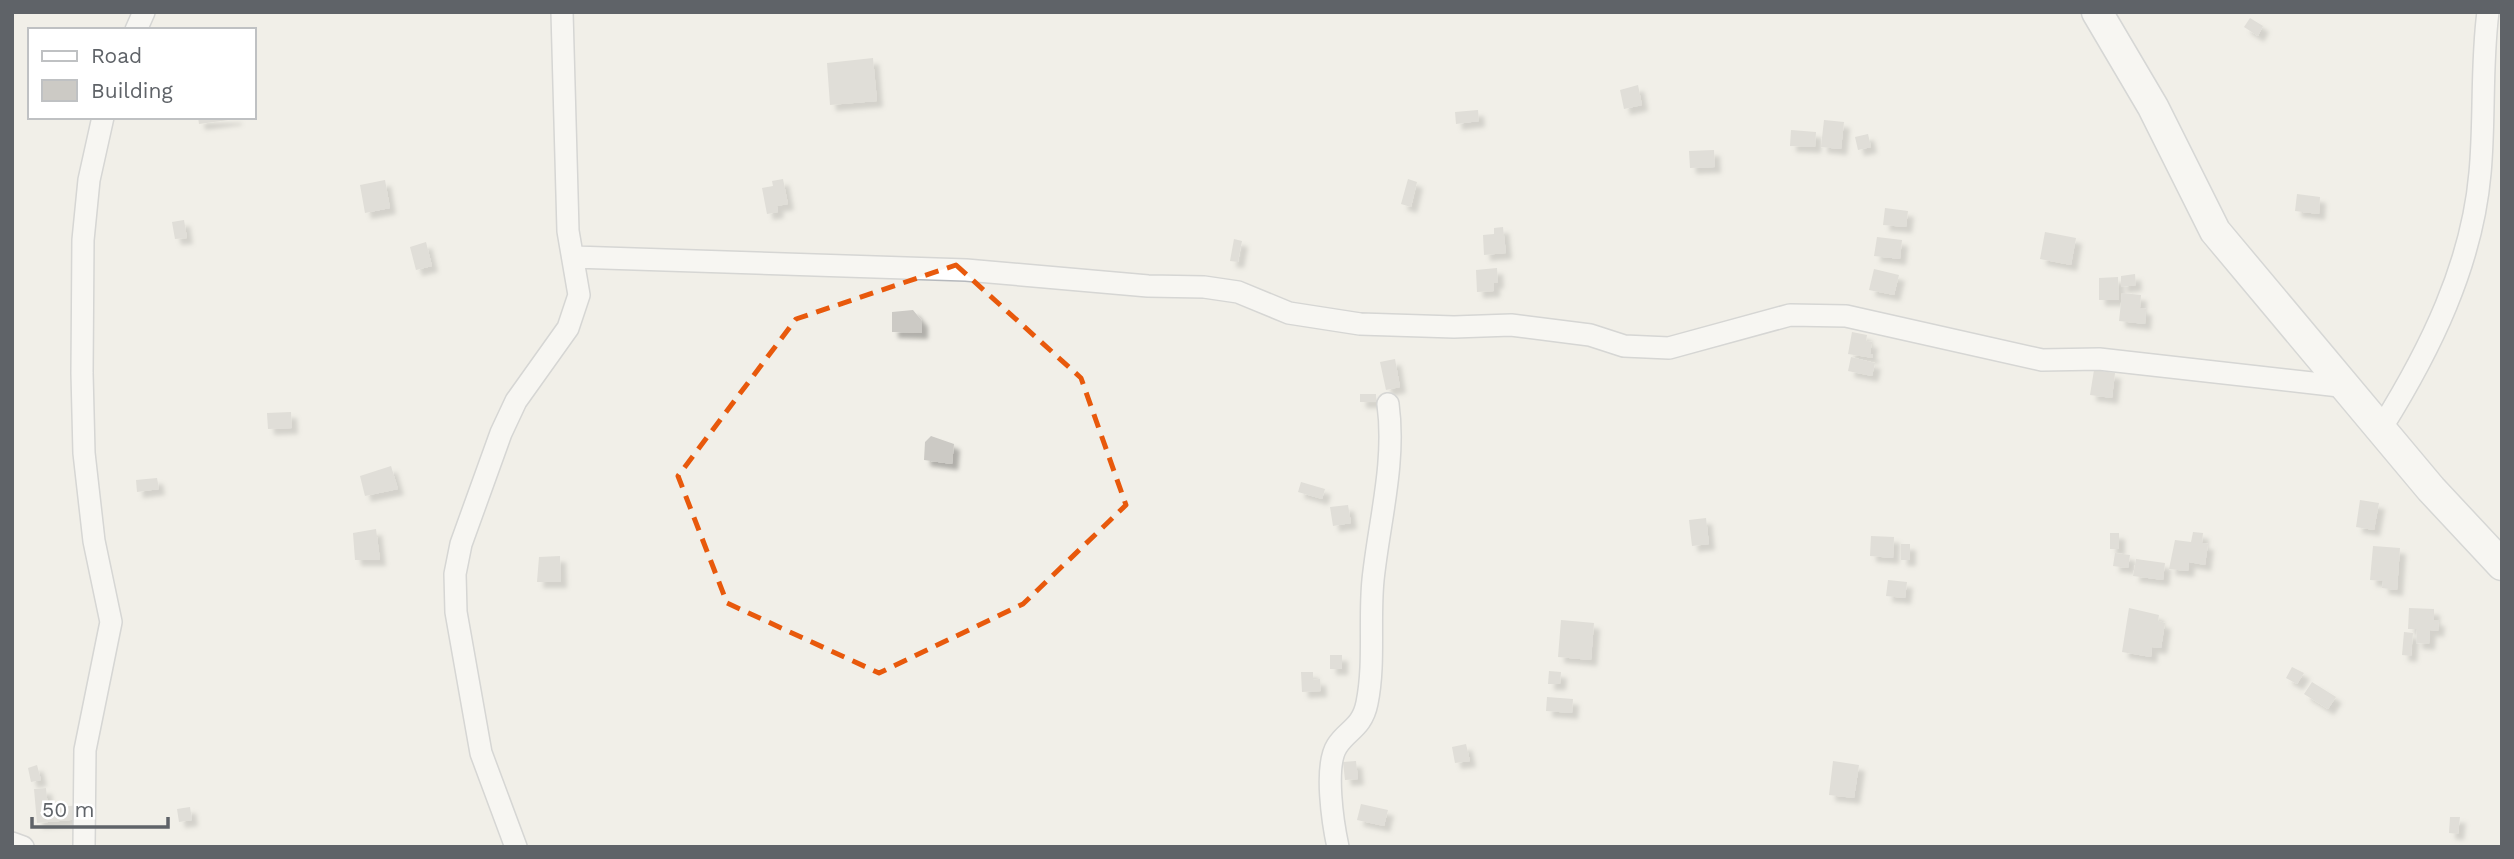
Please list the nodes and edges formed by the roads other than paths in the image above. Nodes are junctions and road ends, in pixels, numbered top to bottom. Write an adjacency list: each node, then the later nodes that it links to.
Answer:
1 (144, 12): 5 (street)
2 (562, 12): 7 (street)
3 (2097, 12): 8 (main road)
4 (2492, 16): 10 (street)
5 (137, 28)
6 (103, 119): 14 (street)
7 (574, 257): 8 (street); 15 (street)
8 (2348, 387): 10 (main road)
9 (1388, 404): 16 (street)
10 (2382, 427): 11 (main road)
11 (2502, 565)
12 (12, 843): 13 (street)
13 (23, 847)
14 (84, 847)
15 (516, 847)
16 (1338, 847)

